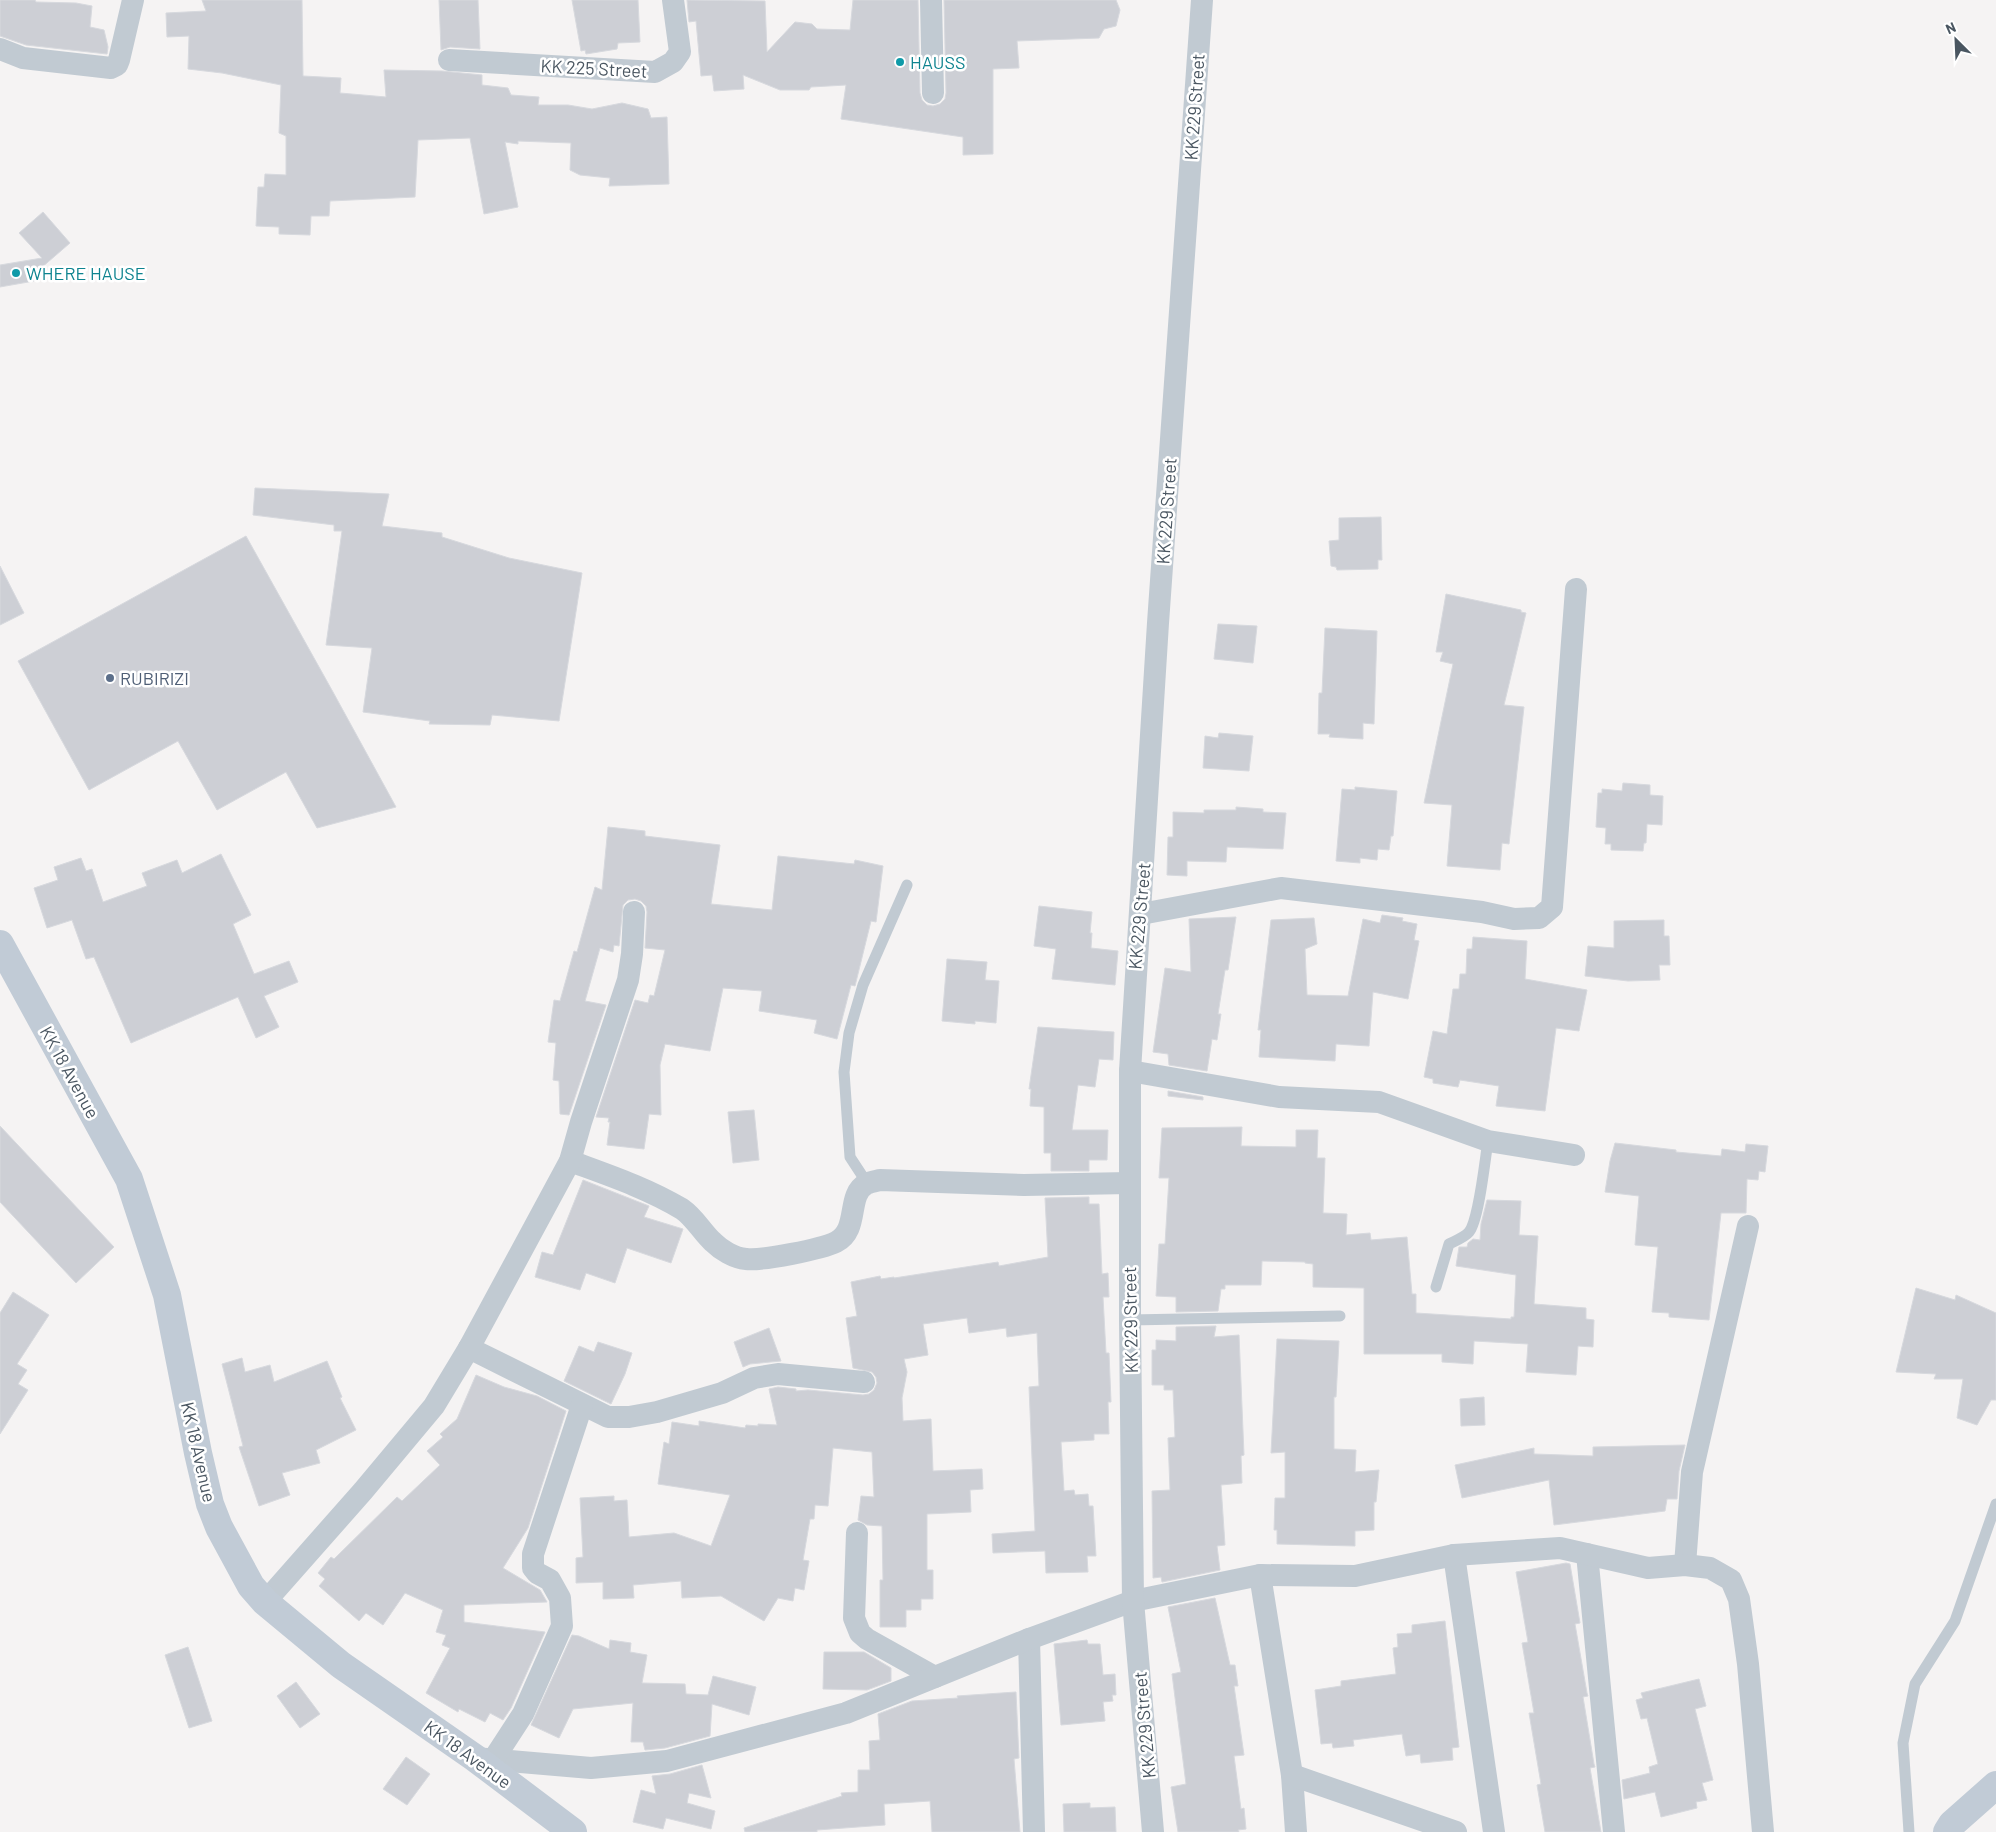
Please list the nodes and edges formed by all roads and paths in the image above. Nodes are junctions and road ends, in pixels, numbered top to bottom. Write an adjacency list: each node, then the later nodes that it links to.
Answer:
1 (133, 0): 5 (street)
2 (673, 0): 6 (street, KK 225 Street)
3 (931, 0): 7 (street)
4 (1202, 0): 11 (street, KK 229 Street)
5 (0, 49)
6 (449, 60)
7 (933, 93)
8 (1576, 588): 11 (street)
9 (907, 885): 17 (lane)
10 (634, 912): 16 (street)
11 (1141, 914): 13 (street, KK 229 Street)
12 (0, 944): 33 (main road, KK 18 Avenue)
13 (1130, 1071): 14 (street); 18 (street, KK 229 Street)
14 (1488, 1141): 15 (street); 20 (lane)
15 (1574, 1155)
16 (570, 1162): 17 (street); 23 (street)
17 (867, 1183): 18 (street)
18 (1129, 1183): 22 (street, KK 229 Street)
19 (1748, 1226): 30 (street)
20 (1436, 1287)
21 (1340, 1316): 22 (lane)
22 (1130, 1320): 32 (street, KK 229 Street)
23 (469, 1348): 25 (street); 33 (street)
24 (864, 1382): 25 (street)
25 (582, 1405): 36 (street)
26 (1996, 1504): 47 (lane)
27 (857, 1533): 35 (street)
28 (1587, 1554): 29 (street); 30 (street); 45 (street)
29 (1454, 1555): 31 (street); 44 (street)
30 (1685, 1565): 46 (street)
31 (1260, 1575): 32 (street); 37 (street)
32 (1134, 1601): 34 (street); 41 (street, KK 229 Street)
33 (265, 1602): 36 (main road, KK 18 Avenue)
34 (1029, 1639): 35 (street); 40 (street)
35 (935, 1676): 36 (street)
36 (484, 1759): 39 (main road, KK 18 Avenue)
37 (1292, 1775): 42 (street); 43 (street)
38 (1996, 1786): 48 (main road)
39 (573, 1832)
40 (1034, 1832)
41 (1153, 1832)
42 (1296, 1832)
43 (1456, 1832)
44 (1494, 1832)
45 (1614, 1832)
46 (1763, 1832)
47 (1909, 1832)
48 (1946, 1832)

